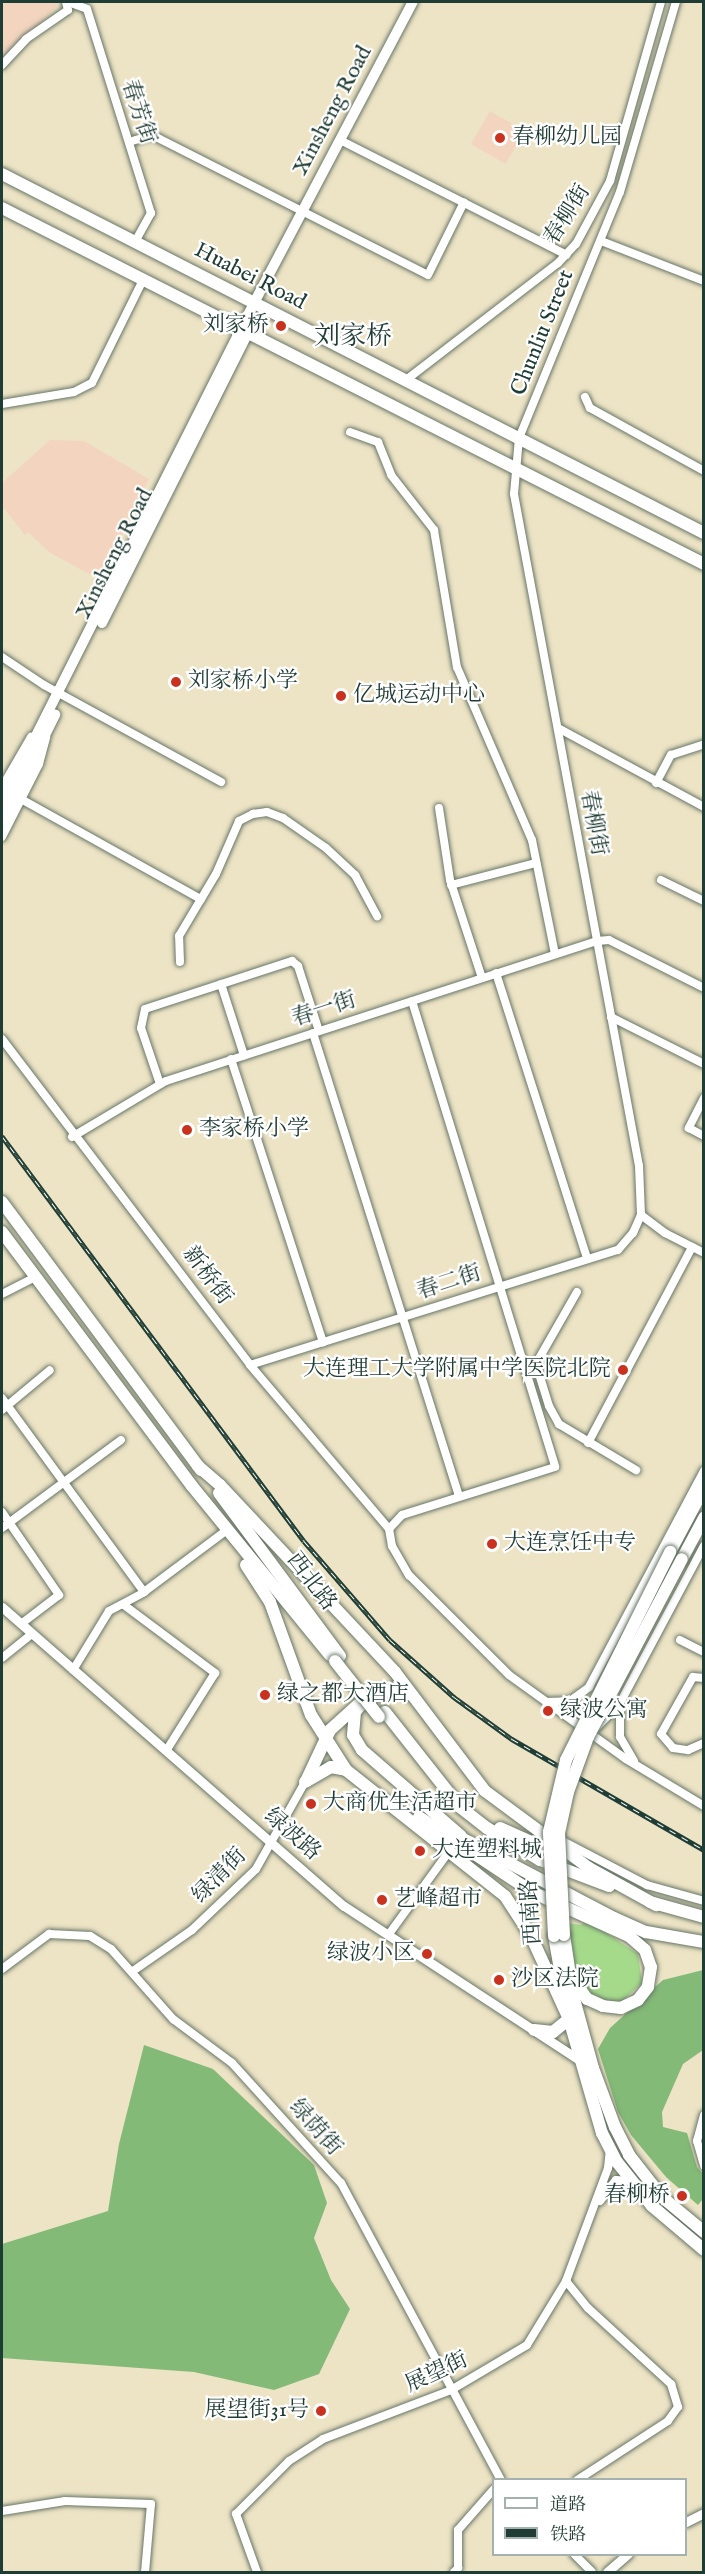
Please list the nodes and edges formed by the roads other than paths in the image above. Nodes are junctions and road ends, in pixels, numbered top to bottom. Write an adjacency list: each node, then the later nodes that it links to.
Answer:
1 (67, 2): 5 (street); 7 (street, 春芳街)
2 (413, 2): 6 (main road, Xinsheng Road)
3 (661, 2): 14 (street, 春柳街)
4 (676, 2): 12 (street, Chunliu Street)
5 (2, 65)
6 (340, 140): 9 (street); 11 (main road, Xinsheng Road)
7 (129, 142): 11 (street); 13 (street, 春芳街)
8 (2, 174): 13 (main road, Huabei Road)
9 (464, 202): 11 (street); 14 (street)
10 (2, 208): 15 (main road)
11 (302, 212): 17 (main road, Xinsheng Road)
12 (601, 241): 16 (street); 23 (street, Chunliu Street)
13 (135, 242): 17 (main road, Huabei Road)
14 (567, 255): 19 (street, 春柳街)
15 (143, 280): 18 (main road); 21 (street)
16 (704, 281)
17 (254, 303): 18 (main road, Xinsheng Road); 19 (main road, Huabei Road)
18 (246, 332): 24 (main road); 29 (main road, Xinsheng Road)
19 (406, 380): 23 (main road, Huabei Road)
20 (585, 397): 25 (street)
21 (2, 404)
22 (350, 432): 42 (street)
23 (519, 438): 24 (street, 春柳街); 26 (main road, Huabei Road)
24 (516, 469): 27 (main road); 30 (street, 春柳街)
25 (704, 471)
26 (704, 533)
27 (704, 564)
28 (2, 657): 29 (street)
29 (61, 694): 31 (main road, Xinsheng Road); 33 (street)
30 (558, 728): 34 (street); 48 (street, 春柳街)
31 (44, 729): 35 (street); 36 (street); 37 (main road, Xinsheng Road); 40 (main road, Xinsheng Road)
32 (704, 744): 34 (street)
33 (220, 782)
34 (656, 783): 38 (street)
35 (2, 787)
36 (21, 799): 41 (street); 45 (street)
37 (2, 803)
38 (704, 807)
39 (439, 808): 44 (street)
40 (2, 821)
41 (2, 837)
42 (536, 863): 44 (street); 49 (street)
43 (661, 880): 46 (street)
44 (451, 885): 52 (street)
45 (201, 899): 47 (street); 50 (street)
46 (704, 901)
47 (377, 916)
48 (597, 941): 49 (street, 春一街); 54 (street); 56 (street, 春柳街)
49 (555, 954): 51 (street, 春一街)
50 (180, 962)
51 (496, 973): 52 (street, 春一街); 71 (street)
52 (482, 978): 55 (street, 春一街)
53 (221, 984): 57 (street); 59 (street); 62 (street)
54 (704, 988)
55 (412, 1000): 57 (street, 春一街); 73 (street)
56 (611, 1017): 61 (street); 67 (street, 春柳街)
57 (316, 1032): 59 (street, 春一街); 76 (street)
58 (2, 1039): 65 (street, 新桥街)
59 (244, 1055): 60 (street, 春一街)
60 (231, 1059): 62 (street, 春一街); 77 (street)
61 (704, 1064)
62 (160, 1084): 65 (street, 春一街)
63 (704, 1098): 64 (street)
64 (704, 1136)
65 (72, 1137): 78 (street, 新桥街)
66 (2, 1202): 84 (main road, 西北路)
67 (641, 1215): 69 (street); 71 (street, 春二街)
68 (2, 1232): 72 (main road, 西北路)
69 (692, 1247): 70 (street); 83 (street)
70 (704, 1253)
71 (586, 1259): 73 (street, 春二街)
72 (36, 1277): 75 (street); 88 (main road, 西北路)
73 (500, 1285): 76 (street, 春二街); 90 (street)
74 (577, 1292): 83 (street)
75 (2, 1294)
76 (402, 1316): 77 (street, 春二街); 90 (street)
77 (323, 1342): 78 (street, 春二街)
78 (250, 1365): 95 (street, 新桥街)
79 (50, 1370): 81 (street)
80 (2, 1398): 81 (street)
81 (4, 1408): 87 (street)
82 (121, 1440): 87 (street)
83 (588, 1443): 85 (street)
84 (198, 1466): 106 (main road, 西北路); 110 (main road)
85 (636, 1470)
86 (704, 1471): 109 (street)
87 (64, 1482): 93 (street); 98 (street)
88 (188, 1482): 96 (main road); 106 (main road, 西北路)
89 (704, 1488): 136 (main road, 西南路, bridge)
90 (459, 1497): 95 (street)
91 (2, 1512): 93 (street)
92 (704, 1518): 136 (main road, 西南路, bridge)
93 (9, 1522): 94 (street); 101 (street)
94 (2, 1528)
95 (389, 1529): 111 (street)
96 (223, 1533): 98 (street); 116 (main road)
97 (704, 1546): 112 (street)
98 (144, 1592): 99 (street)
99 (124, 1605): 107 (street); 118 (street)
100 (2, 1607): 101 (street, 绿波路)
101 (21, 1624): 102 (street, 绿波路)
102 (32, 1634): 105 (street); 107 (street, 绿波路)
103 (680, 1640): 104 (street)
104 (704, 1652)
105 (2, 1658)
106 (338, 1658): 114 (main road, 西北路)
107 (73, 1670): 118 (street, 绿波路)
108 (702, 1675): 117 (street)
109 (589, 1687): 111 (street); 115 (street)
110 (412, 1695): 113 (main road); 126 (main road)
111 (545, 1702): 115 (street)
112 (620, 1703): 115 (street); 119 (street)
113 (358, 1705): 116 (main road); 127 (main road)
114 (382, 1714): 125 (main road, 西北路); 134 (main road, 西北路)
115 (593, 1732): 119 (street)
116 (324, 1740): 120 (main road); 121 (main road)
117 (704, 1743)
118 (166, 1751): 128 (street, 绿波路)
119 (639, 1766): 123 (street)
120 (346, 1770): 121 (main road); 122 (main road)
121 (305, 1782): 128 (street, 绿清街)
122 (374, 1792): 124 (main road); 129 (main road)
123 (704, 1806)
124 (409, 1810): 127 (main road); 140 (main road)
125 (467, 1812): 130 (main road); 132 (main road, 西北路)
126 (514, 1814): 130 (main road); 131 (street)
127 (462, 1838): 134 (main road)
128 (269, 1841): 135 (street, 绿波路); 139 (street, 绿清街)
129 (450, 1851): 135 (street); 141 (main road)
130 (589, 1868): 132 (main road)
131 (704, 1901)
132 (656, 1905): 133 (main road)
133 (704, 1917)
134 (646, 1932): 137 (main road)
135 (389, 1934): 142 (street, 绿波路)
136 (559, 1936): 140 (main road, 西南路); 141 (main road, 西南路)
137 (704, 1942)
138 (2, 1969): 139 (street, 绿荫街)
139 (133, 1971): 152 (street, 绿荫街)
140 (568, 1972): 149 (main road, 西南路)
141 (569, 2019): 142 (main road); 143 (main road, 西南路)
142 (534, 2030): 143 (street, 绿波路)
143 (581, 2061): 145 (main road, 西南路)
144 (704, 2115): 146 (street)
145 (610, 2148): 147 (main road, 西南路); 148 (street, 展望街)
146 (704, 2166)
147 (633, 2182): 148 (street); 150 (main road, 西南路)
148 (589, 2221): 151 (street, 展望街)
149 (704, 2232)
150 (704, 2250)
151 (566, 2281): 152 (street, 展望街); 154 (street)
152 (451, 2390): 153 (street, 绿荫街); 162 (street, 展望街)
153 (500, 2478)
154 (580, 2478)
155 (492, 2491): 163 (street)
156 (2, 2511): 161 (street)
157 (704, 2513): 158 (street)
158 (687, 2522)
159 (576, 2556): 164 (street)
160 (626, 2556): 165 (street)
161 (145, 2572)
162 (257, 2572)
163 (454, 2572)
164 (592, 2572)
165 (607, 2572)

